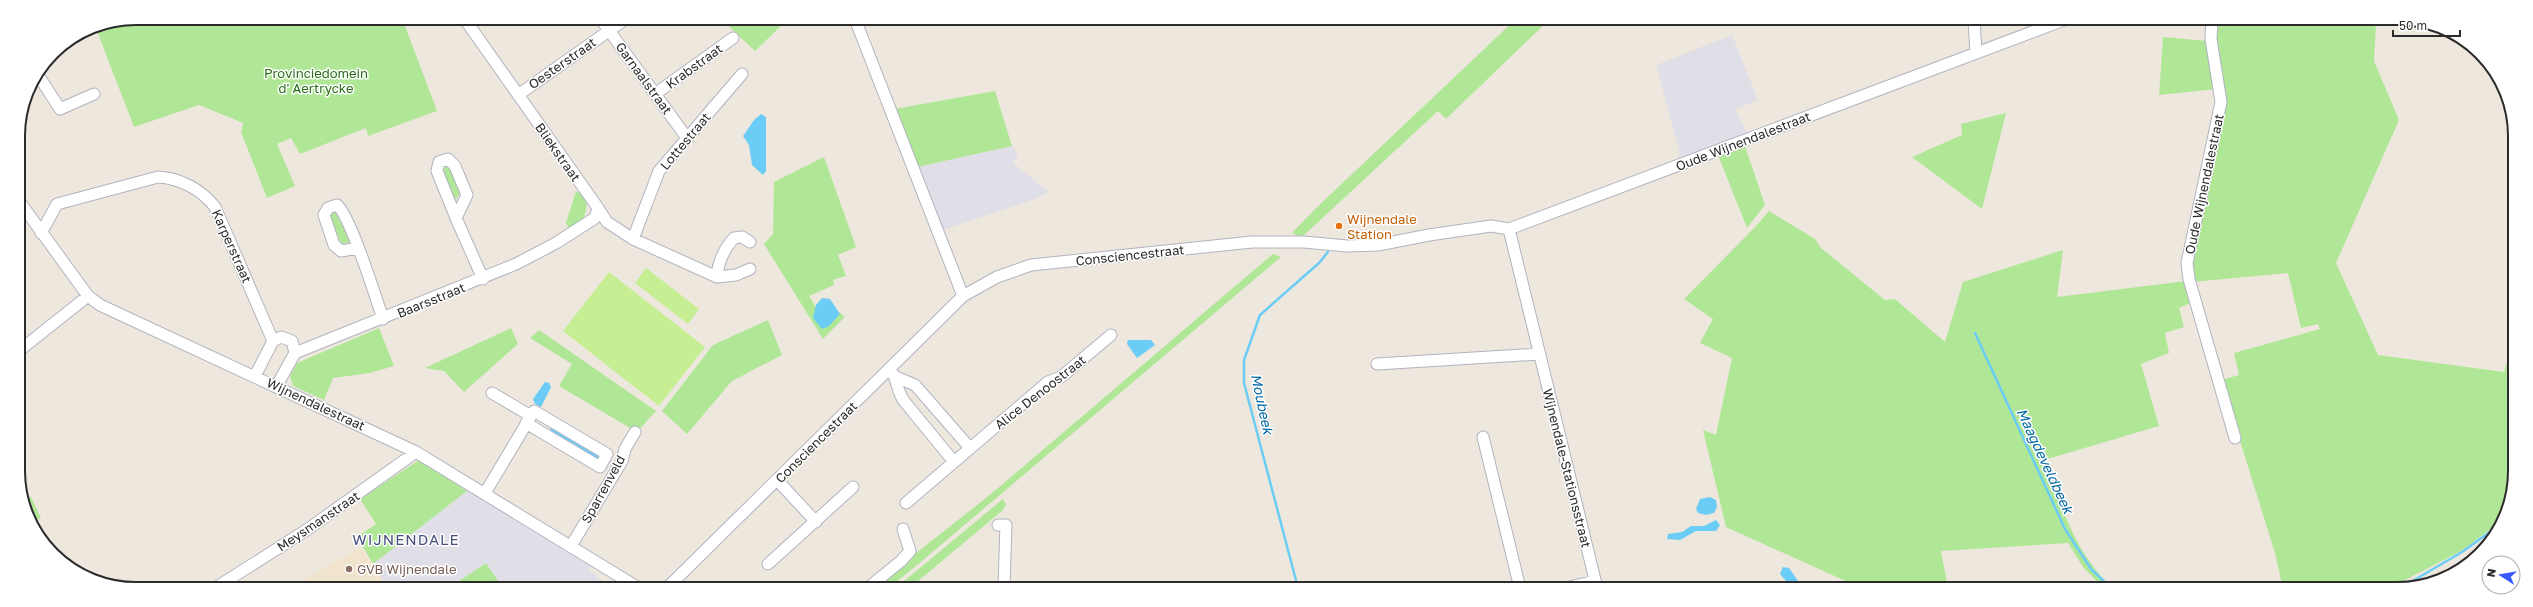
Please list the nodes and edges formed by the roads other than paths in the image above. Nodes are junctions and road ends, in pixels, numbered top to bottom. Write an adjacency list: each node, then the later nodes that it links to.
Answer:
1 (469, 25): 15 (street, Bliekstraat)
2 (605, 25): 8 (street, Garnaalstraat)
3 (616, 25): 8 (street, Oesterstraat)
4 (857, 25): 29 (street)
5 (1974, 25): 10 (street)
6 (2051, 25): 10 (street, Oude Wijnendalestraat)
7 (2212, 25): 44 (street, Oude Wijnendalestraat)
8 (609, 30): 14 (street, Garnaalstraat); 15 (street, Oesterstraat)
9 (733, 38): 14 (street, Krabstraat)
10 (1976, 54): 20 (street, Oude Wijnendalestraat)
11 (742, 74): 16 (street, Lottestraat)
12 (41, 80): 13 (street)
13 (94, 94)
14 (655, 94): 16 (street, Garnaalstraat)
15 (518, 95): 18 (street, Bliekstraat)
16 (687, 138): 22 (street, Lottestraat)
17 (25, 211): 21 (street, Wijnendalestraat)
18 (597, 213): 22 (street, Bliekstraat); 27 (street, Baarsstraat)
19 (456, 218): 27 (street)
20 (1509, 229): 29 (street, Consciencestraat); 35 (street, Wijnendale-Stationsstraat)
21 (41, 232): 28 (street, Wijnendalestraat); 32 (street, Karperstraat)
22 (633, 239): 26 (street, Bliekstraat)
23 (750, 242): 26 (street)
24 (358, 248): 30 (street)
25 (750, 269): 26 (street)
26 (717, 277)
27 (482, 279): 30 (street, Baarsstraat)
28 (88, 296): 33 (street); 38 (street, Wijnendalestraat)
29 (963, 296): 37 (street, Consciencestraat)
30 (383, 319): 34 (street, Baarsstraat)
31 (1111, 335): 45 (street, Alice Denoostraat)
32 (273, 341): 34 (street); 38 (street)
33 (25, 346)
34 (295, 353): 39 (street)
35 (1540, 354): 36 (street); 63 (street, Wijnendale-Stationsstraat)
36 (1377, 364)
37 (893, 373): 45 (street); 47 (street); 48 (street, Consciencestraat)
38 (255, 376): 39 (street, Wijnendalestraat)
39 (276, 387): 46 (street, Wijnendalestraat)
40 (492, 393): 41 (street, Sparrenveld)
41 (528, 420): 41 (street, Sparrenveld); 50 (street)
42 (634, 432): 55 (street, Sparrenveld)
43 (1483, 438): 62 (street)
44 (2235, 438)
45 (970, 448): 47 (street, Alice Denoostraat)
46 (416, 452): 50 (street, Wijnendalestraat); 57 (street, Meysmanstraat)
47 (954, 462): 51 (street, Alice Denoostraat)
48 (777, 480): 52 (street); 59 (street, Consciencestraat)
49 (853, 487): 52 (street)
50 (485, 493): 55 (street, Wijnendalestraat)
51 (906, 502)
52 (816, 522): 56 (street)
53 (998, 525): 61 (street)
54 (904, 529): 60 (street)
55 (571, 546): 58 (street, Wijnendalestraat)
56 (768, 564)
57 (226, 582)
58 (629, 582)
59 (673, 582)
60 (875, 582)
61 (1004, 582)
62 (1519, 582)
63 (1596, 582)

